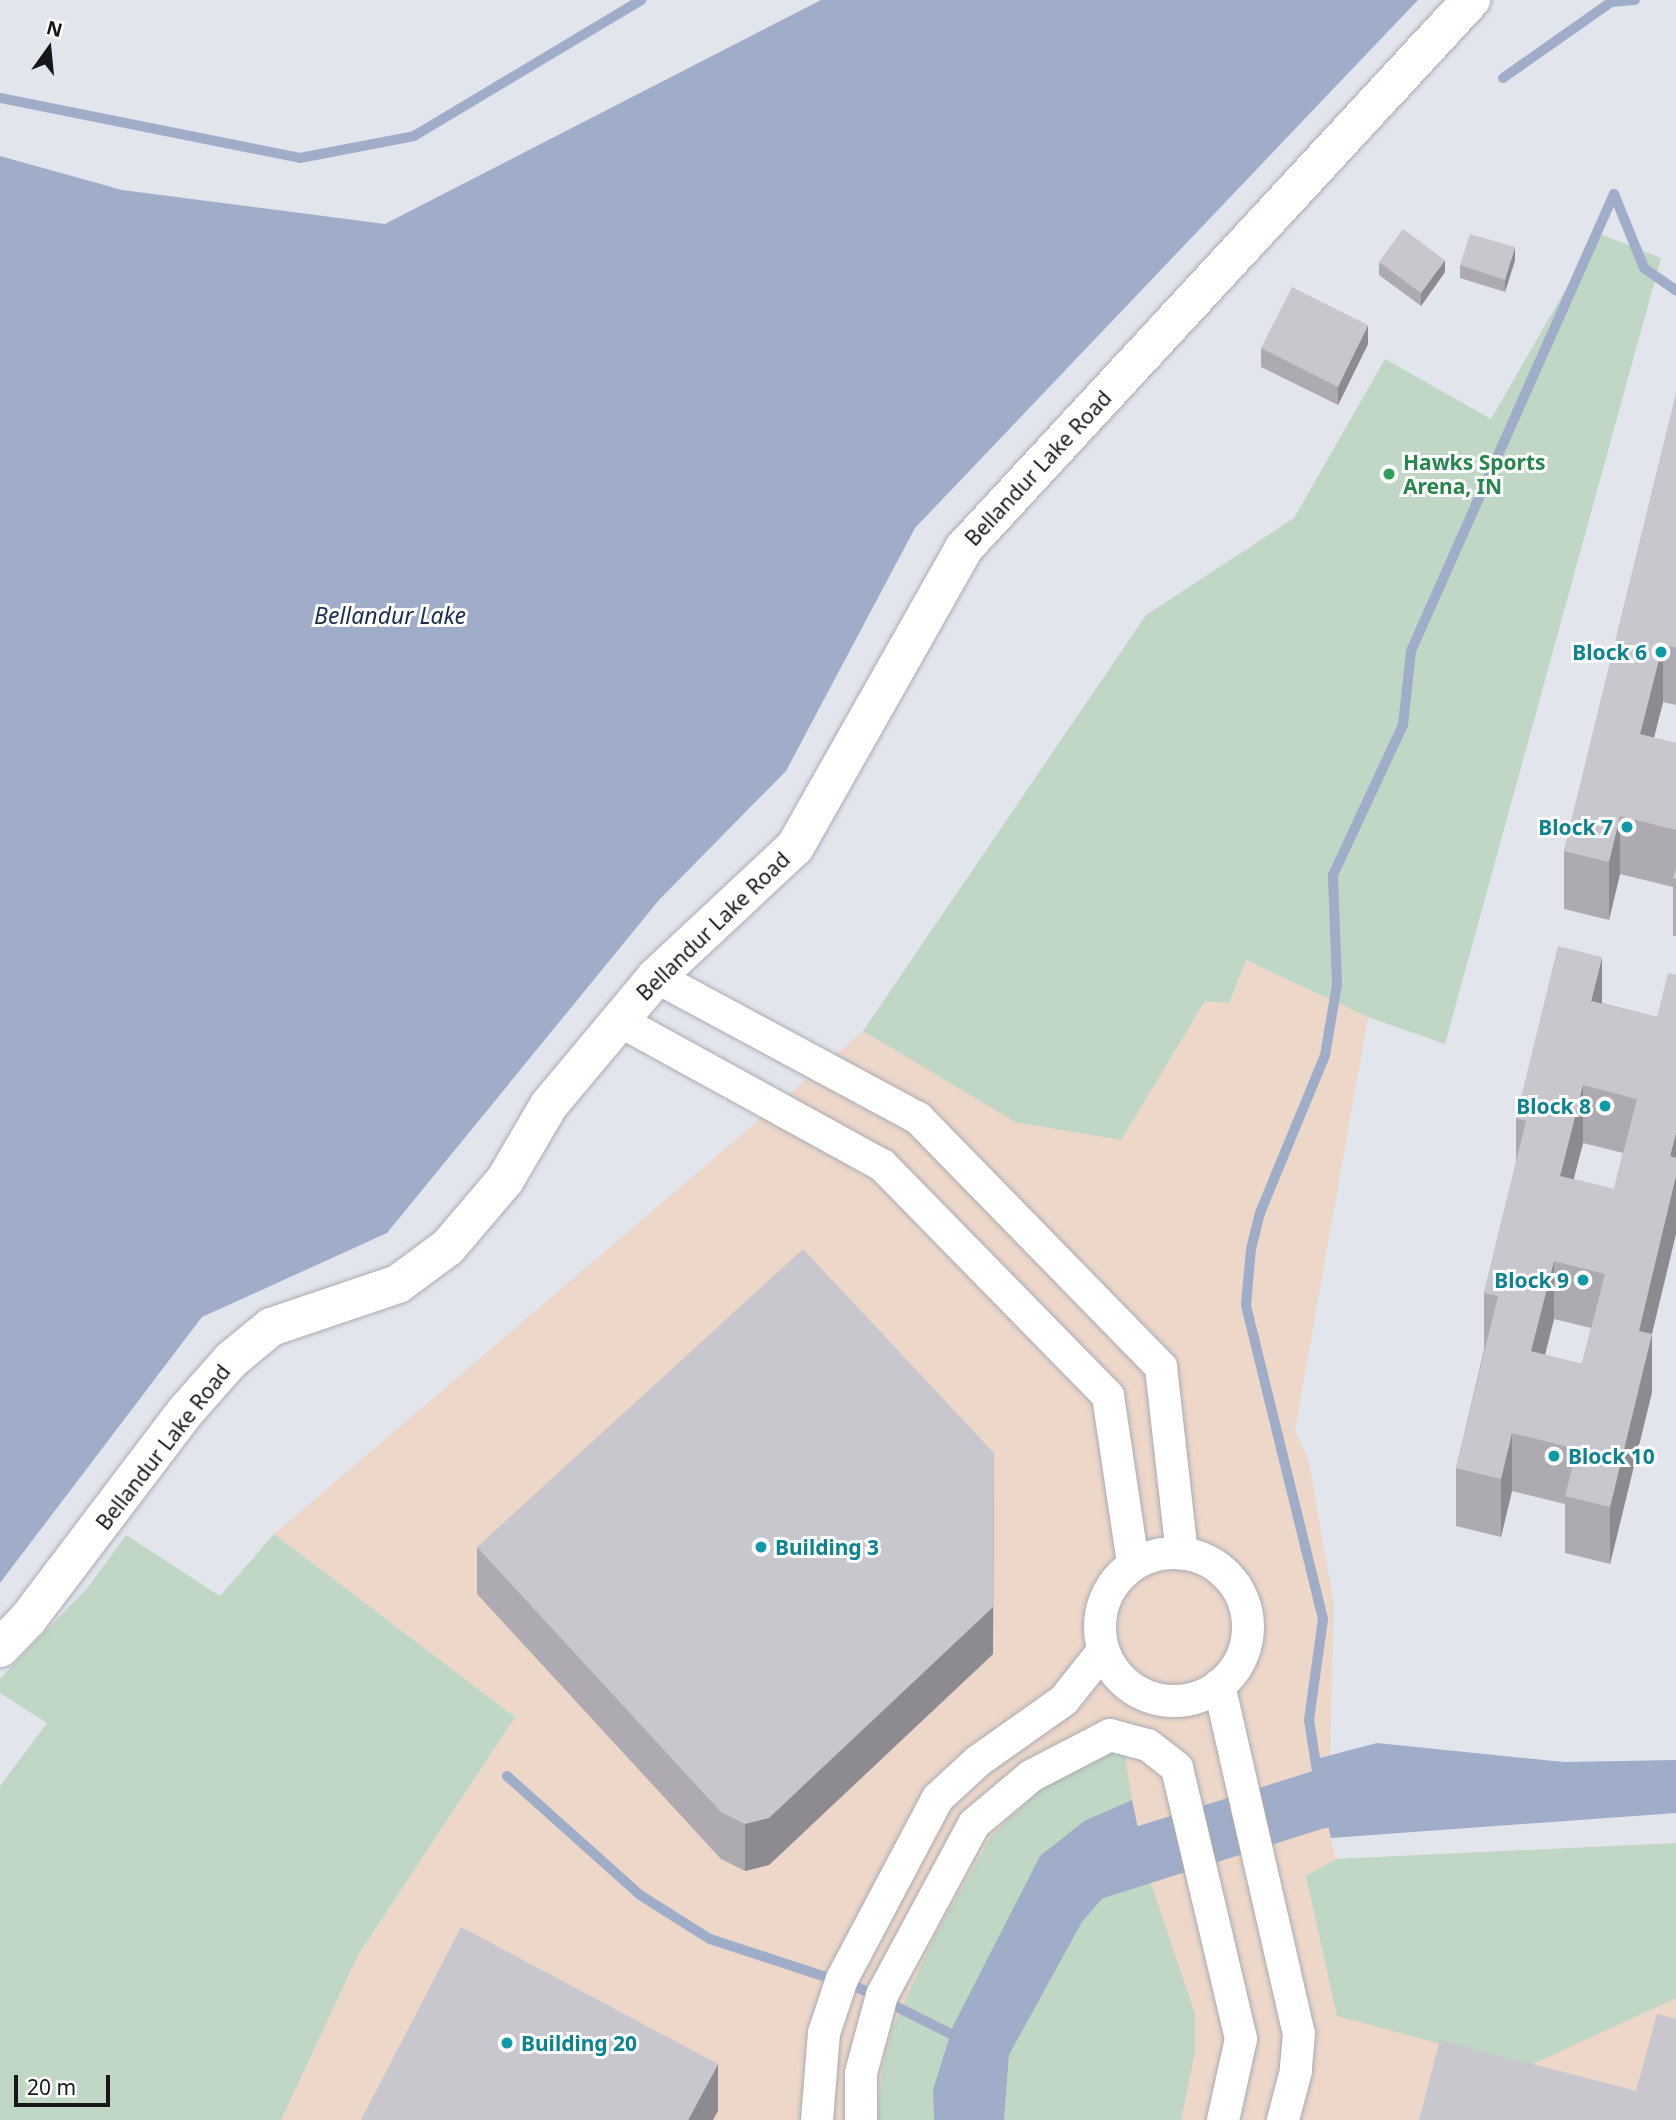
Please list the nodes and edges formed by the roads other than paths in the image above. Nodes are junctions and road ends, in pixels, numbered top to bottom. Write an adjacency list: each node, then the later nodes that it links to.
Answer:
1 (1471, 0): 2 (street, Bellandur Lake Road)
2 (656, 977): 3 (street, Bellandur Lake Road); 4 (street)
3 (618, 1020): 5 (street); 6 (street, Bellandur Lake Road)
4 (1182, 1554): 5 (street); 8 (street)
5 (1133, 1564): 7 (street)
6 (0, 1648)
7 (1103, 1651): 8 (street); 9 (street)
8 (1219, 1685): 12 (street)
9 (817, 2120)
10 (861, 2120): 11 (street)
11 (1223, 2120)
12 (1283, 2120)

